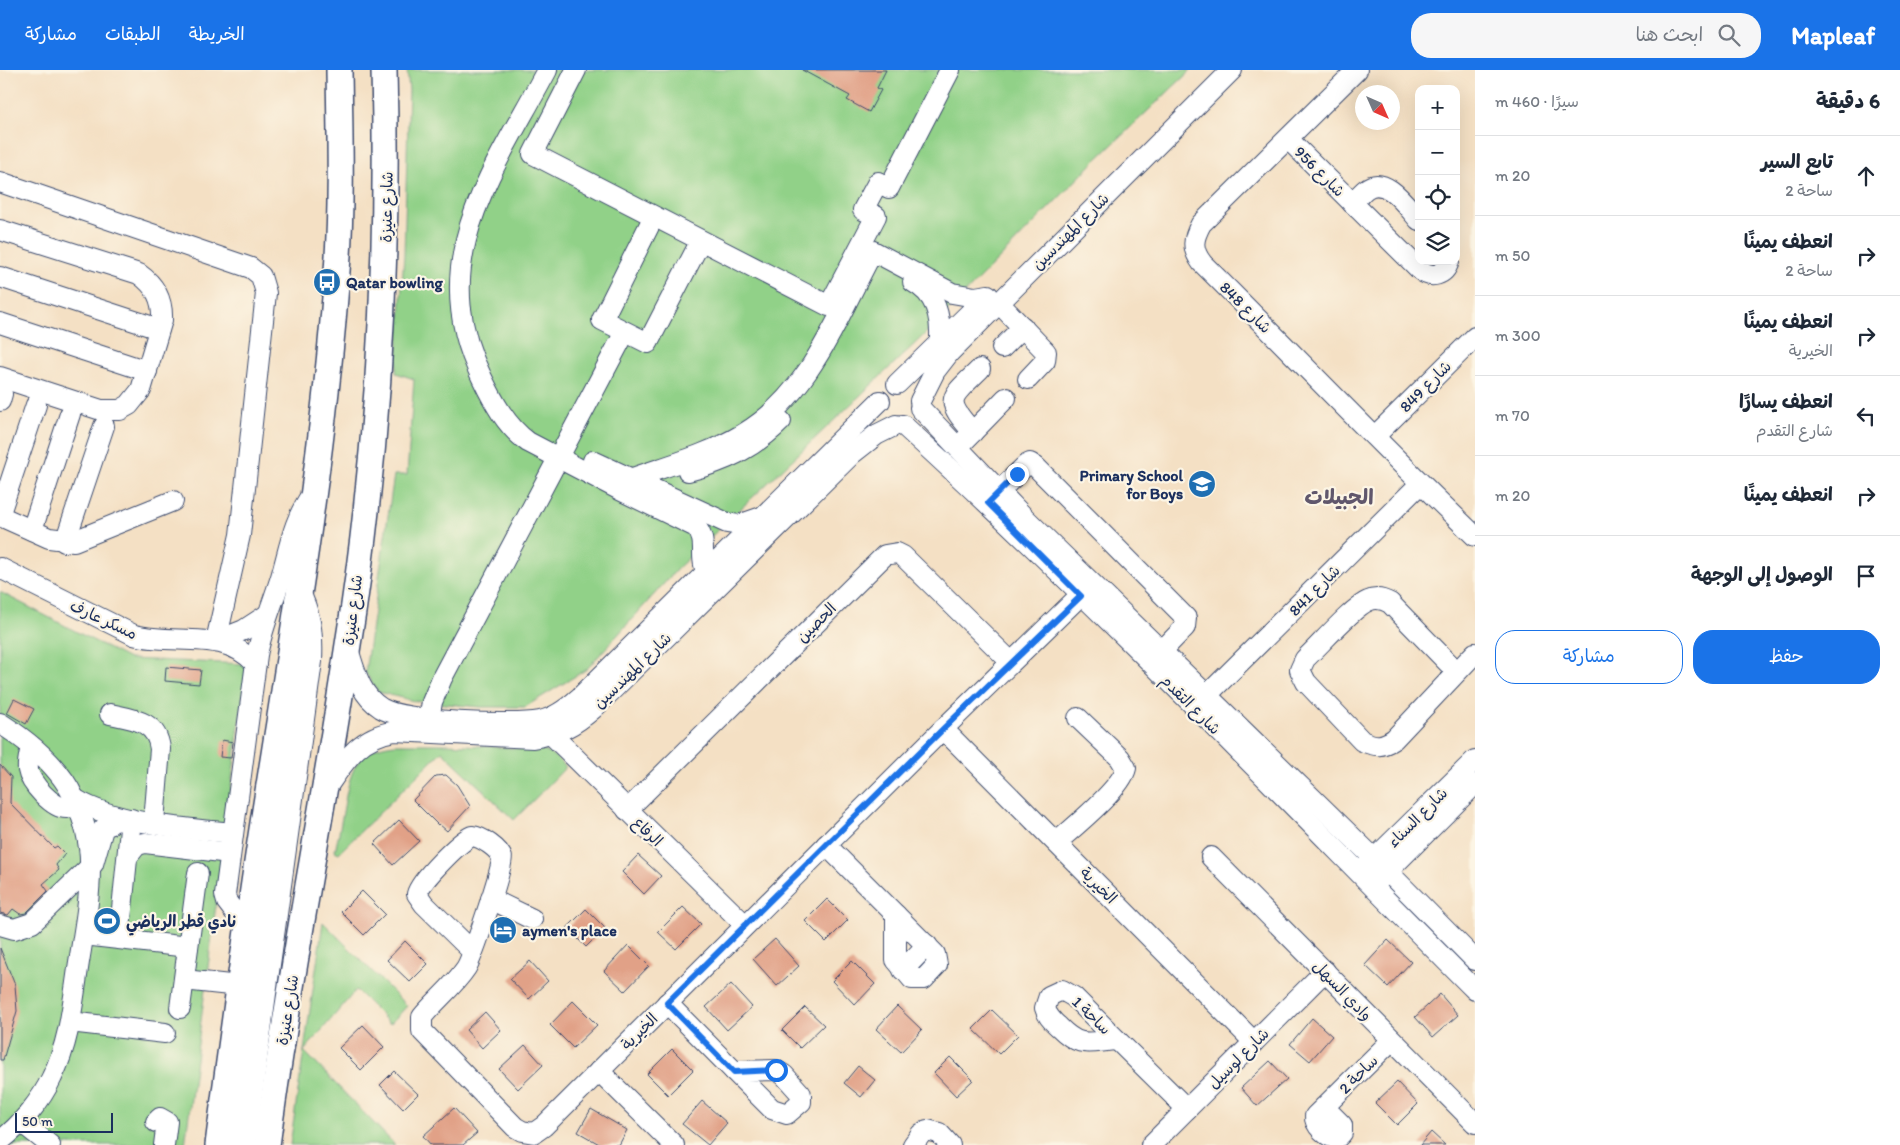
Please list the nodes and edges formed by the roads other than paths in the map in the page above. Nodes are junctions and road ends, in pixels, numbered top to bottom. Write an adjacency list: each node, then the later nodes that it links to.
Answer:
1 (339, 70): 50 (main road)
2 (384, 70): 66 (main road, شارع عنيزة)
3 (546, 70): 11 (street)
4 (557, 70): 11 (street)
5 (576, 70): 6 (street)
6 (950, 70)
7 (1214, 70): 23 (street, شارع المهندسين)
8 (1232, 70): 23 (street, شارع المهندسين)
9 (1357, 70): 10 (street, شارع 848)
10 (1288, 139): 13 (street, شارع 956); 45 (street, شارع 848)
11 (508, 151): 15 (street); 47 (street)
12 (0, 182): 65 (street)
13 (1352, 203): 14 (street, شارع 956); 19 (street, شارع 956)
14 (1415, 216)
15 (650, 224): 17 (street); 28 (street)
16 (0, 230): 27 (street)
17 (697, 248): 24 (street); 28 (street)
18 (872, 261): 23 (street); 24 (street); 30 (street); 51 (street)
19 (1415, 264)
20 (1416, 265): 21 (street, شارع 956)
21 (1447, 265)
22 (0, 277): 27 (street)
23 (993, 299): 26 (street); 30 (street, شارع المهندسين); 40 (street, شارع المهندسين)
24 (836, 320): 48 (street)
25 (0, 323): 33 (street)
26 (1023, 327): 31 (street); 34 (street)
27 (159, 329): 33 (street)
28 (625, 332): 47 (street)
29 (1475, 336): 45 (street, شارع 849)
30 (940, 341): 35 (street, شارع المهندسين)
31 (1002, 348)
32 (980, 369): 44 (street)
33 (147, 371): 36 (street)
34 (1028, 378)
35 (897, 384): 38 (street); 40 (street)
36 (1, 390)
37 (1006, 398): 44 (street)
38 (880, 401): 42 (street); 55 (street, شارع المهندسين)
39 (36, 405): 54 (street)
40 (920, 405): 42 (street); 46 (street, شارع التقدم)
41 (70, 414): 56 (street)
42 (899, 424): 52 (street, شارع التقدم); 61 (street, شارع المهندسين)
43 (104, 426): 58 (street)
44 (973, 432): 46 (street)
45 (1375, 436): 49 (street, شارع 848)
46 (956, 448): 52 (street, شارع التقدم)
47 (561, 452): 48 (street); 60 (street); 75 (street)
48 (630, 479): 51 (street)
49 (1420, 484): 57 (street, شارع 848); 72 (street, شارع 841)
50 (312, 494): 63 (main road); 64 (street)
51 (665, 495): 55 (street)
52 (993, 497): 62 (street, شارع التقدم); 68 (street)
53 (173, 501): 58 (street)
54 (0, 514): 56 (street)
55 (763, 516): 60 (street, شارع المهندسين)
56 (32, 530): 58 (street)
57 (1475, 536)
58 (65, 542)
59 (0, 568): 65 (street, مسكر عارف)
60 (706, 572): 61 (street); 75 (street, شارع المهندسين)
61 (722, 584): 78 (street, شارع المهندسين)
62 (1086, 590): 68 (street, شارع التقدم); 69 (street, الخيرية)
63 (299, 600): 103 (main road); 134 (highway)
64 (267, 615): 65 (street, مسكر عارف); 70 (street)
65 (216, 641): 70 (street, مسكر عارف)
66 (348, 650): 75 (street, شارع المهندسين); 81 (main road, شارع عنيزة)
67 (1475, 652): 71 (street)
68 (1156, 657): 72 (street, شارع التقدم)
69 (1011, 662): 77 (street, الخيرية); 83 (street, الحصين)
70 (256, 664): 86 (street)
71 (1457, 672): 71 (street)
72 (1201, 702): 92 (street, شارع التقدم); 95 (street, شارع التقدم)
73 (110, 714): 85 (street)
74 (1078, 718): 87 (street)
75 (429, 719)
76 (0, 723): 82 (street)
77 (943, 729): 87 (street, الخيرية); 88 (street, الخيرية)
78 (552, 735): 81 (street, شارع المهندسين); 83 (street, الرفاع)
79 (1475, 760): 92 (street, شارع السناء)
80 (1475, 784): 92 (street, شارع السناء)
81 (322, 793): 135 (main road, شارع عنيزة)
82 (75, 799): 84 (street); 93 (street)
83 (627, 810): 102 (street, الرفاع)
84 (131, 820): 85 (street); 90 (street); 93 (street)
85 (154, 822): 86 (street)
86 (233, 833): 89 (street)
87 (1057, 842): 121 (street, الخيرية)
88 (826, 845): 99 (street); 102 (street, الخيرية)
89 (230, 853): 90 (street); 103 (street)
90 (129, 855): 105 (street)
91 (1211, 857): 109 (street, وادي السهل)
92 (1381, 865): 95 (street, شارع السناء); 108 (street, شارع التقدم)
93 (90, 867): 96 (street); 98 (street)
94 (198, 873): 106 (street)
95 (1366, 880): 112 (street, شارع التقدم)
96 (64, 890): 98 (street); 101 (street)
97 (491, 898): 100 (street); 107 (street, الخيرية); 107 (street, الخيرية)
98 (88, 900): 104 (street)
99 (896, 915): 99 (street)
100 (532, 919)
101 (0, 924)
102 (745, 925): 113 (street, الخيرية)
103 (247, 928): 111 (main road)
104 (84, 935): 105 (street); 116 (street)
105 (119, 939): 106 (street)
106 (188, 947): 110 (street)
107 (473, 952): 129 (street, الخيرية)
108 (1475, 960)
109 (1325, 971): 120 (street, وادي السهل); 121 (street, شارع لوسيل)
110 (184, 980): 111 (street); 114 (street)
111 (239, 986): 133 (main road)
112 (1475, 990)
113 (667, 1003): 122 (street, الخيرية); 123 (street)
114 (180, 1008)
115 (1086, 1009): 117 (street); 117 (street, ساحة 1); 119 (street, ساحة 1)
116 (70, 1022): 118 (street); 126 (street)
117 (1063, 1032): 119 (street, ساحة 1)
118 (165, 1033)
119 (1118, 1040): 125 (street, ساحة 1)
120 (1392, 1040): 124 (street, ساحة 2); 128 (street, وادي السهل)
121 (1254, 1042): 125 (street, شارع لوسيل)
122 (599, 1071): 129 (street, الخيرية); 136 (street)
123 (734, 1072): 123 (street)
124 (1324, 1108)
125 (1187, 1109): 139 (street, شارع لوسيل)
126 (21, 1122): 130 (street); 131 (street)
127 (156, 1122): 132 (street)
128 (1475, 1123)
129 (534, 1139)
130 (0, 1141)
131 (50, 1145)
132 (164, 1145)
133 (218, 1145)
134 (241, 1145)
135 (267, 1145)
136 (674, 1145)
137 (914, 1145): 138 (street)
138 (950, 1145)
139 (1151, 1145)

